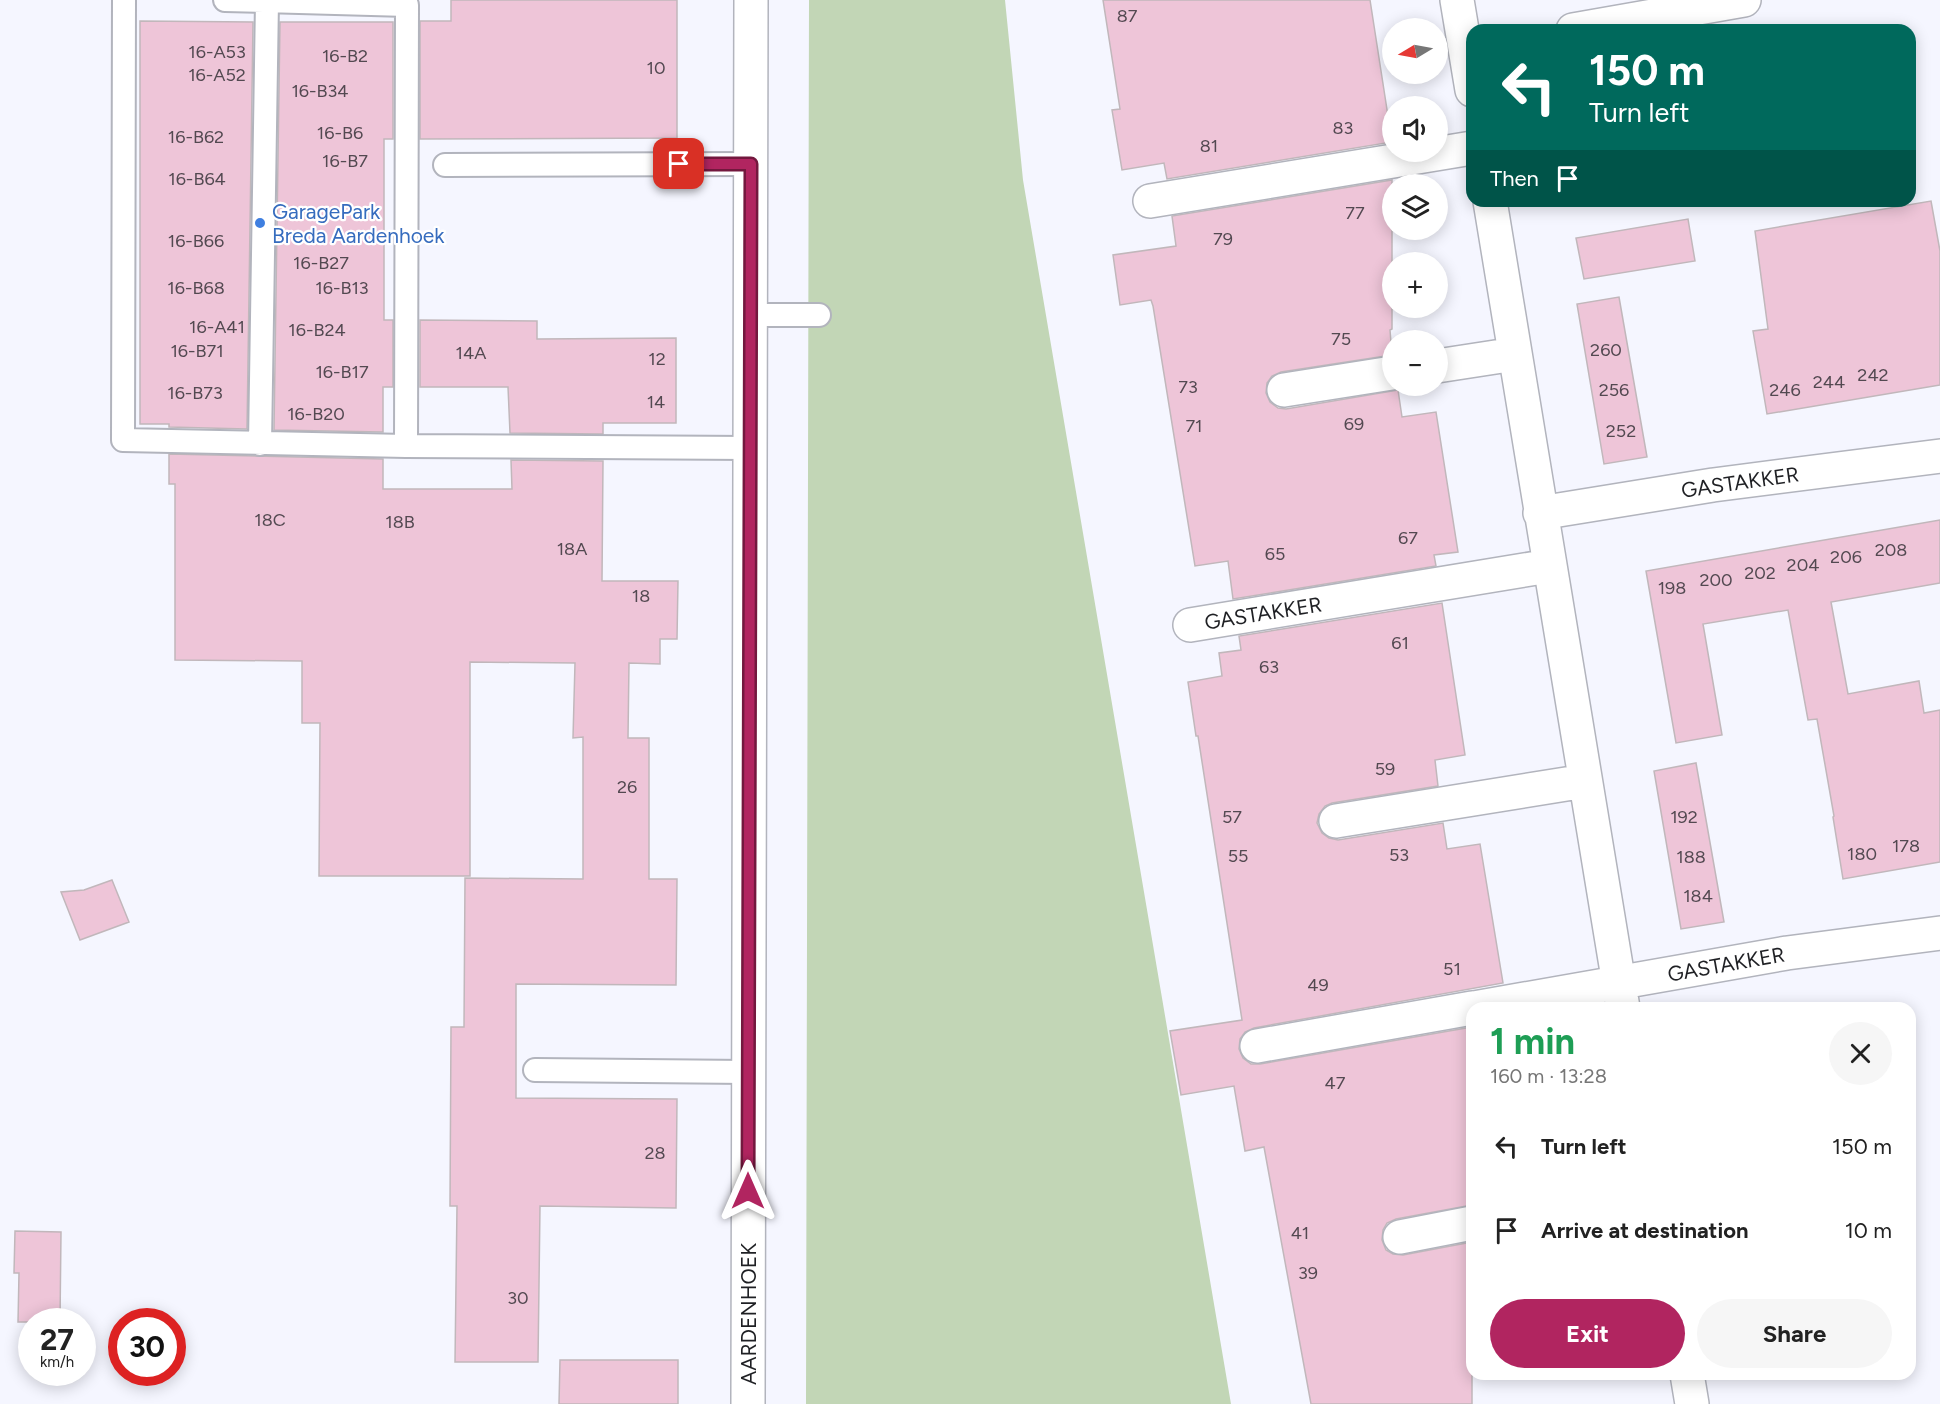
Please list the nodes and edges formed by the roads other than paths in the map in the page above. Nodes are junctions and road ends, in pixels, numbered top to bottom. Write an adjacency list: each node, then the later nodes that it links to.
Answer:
1 (124, 0): 20 (lane)
2 (225, 0): 6 (lane)
3 (751, 0): 10 (street, AARDENHOEK)
4 (1457, 0): 8 (street)
5 (1744, 0): 7 (street)
6 (267, 1): 20 (lane); 21 (lane)
7 (1609, 24)
8 (1466, 39)
9 (1466, 149): 12 (street)
10 (751, 164): 11 (lane); 14 (street, AARDENHOEK)
11 (445, 165)
12 (1150, 201)
13 (1491, 207): 16 (street)
14 (750, 315): 15 (lane); 22 (street, AARDENHOEK)
15 (819, 315)
16 (1515, 354): 17 (street); 24 (street)
17 (1448, 364)
18 (1382, 375): 19 (street)
19 (1284, 390)
20 (260, 444): 21 (lane)
21 (406, 446): 22 (lane)
22 (749, 447): 35 (street, AARDENHOEK)
23 (1940, 456): 24 (street, GASTAKKER)
24 (1540, 513): 25 (street)
25 (1549, 566): 26 (street, GASTAKKER); 27 (street)
26 (1190, 625)
27 (1585, 781): 28 (street); 30 (street)
28 (1336, 821)
29 (1940, 933): 30 (street, GASTAKKER)
30 (1621, 995): 31 (street, GASTAKKER)
31 (1541, 1002)
32 (1466, 1009): 33 (street, GASTAKKER)
33 (1257, 1047)
34 (535, 1070): 35 (lane)
35 (748, 1072): 38 (street, AARDENHOEK)
36 (1466, 1224): 37 (street)
37 (1400, 1237)
38 (748, 1404)

